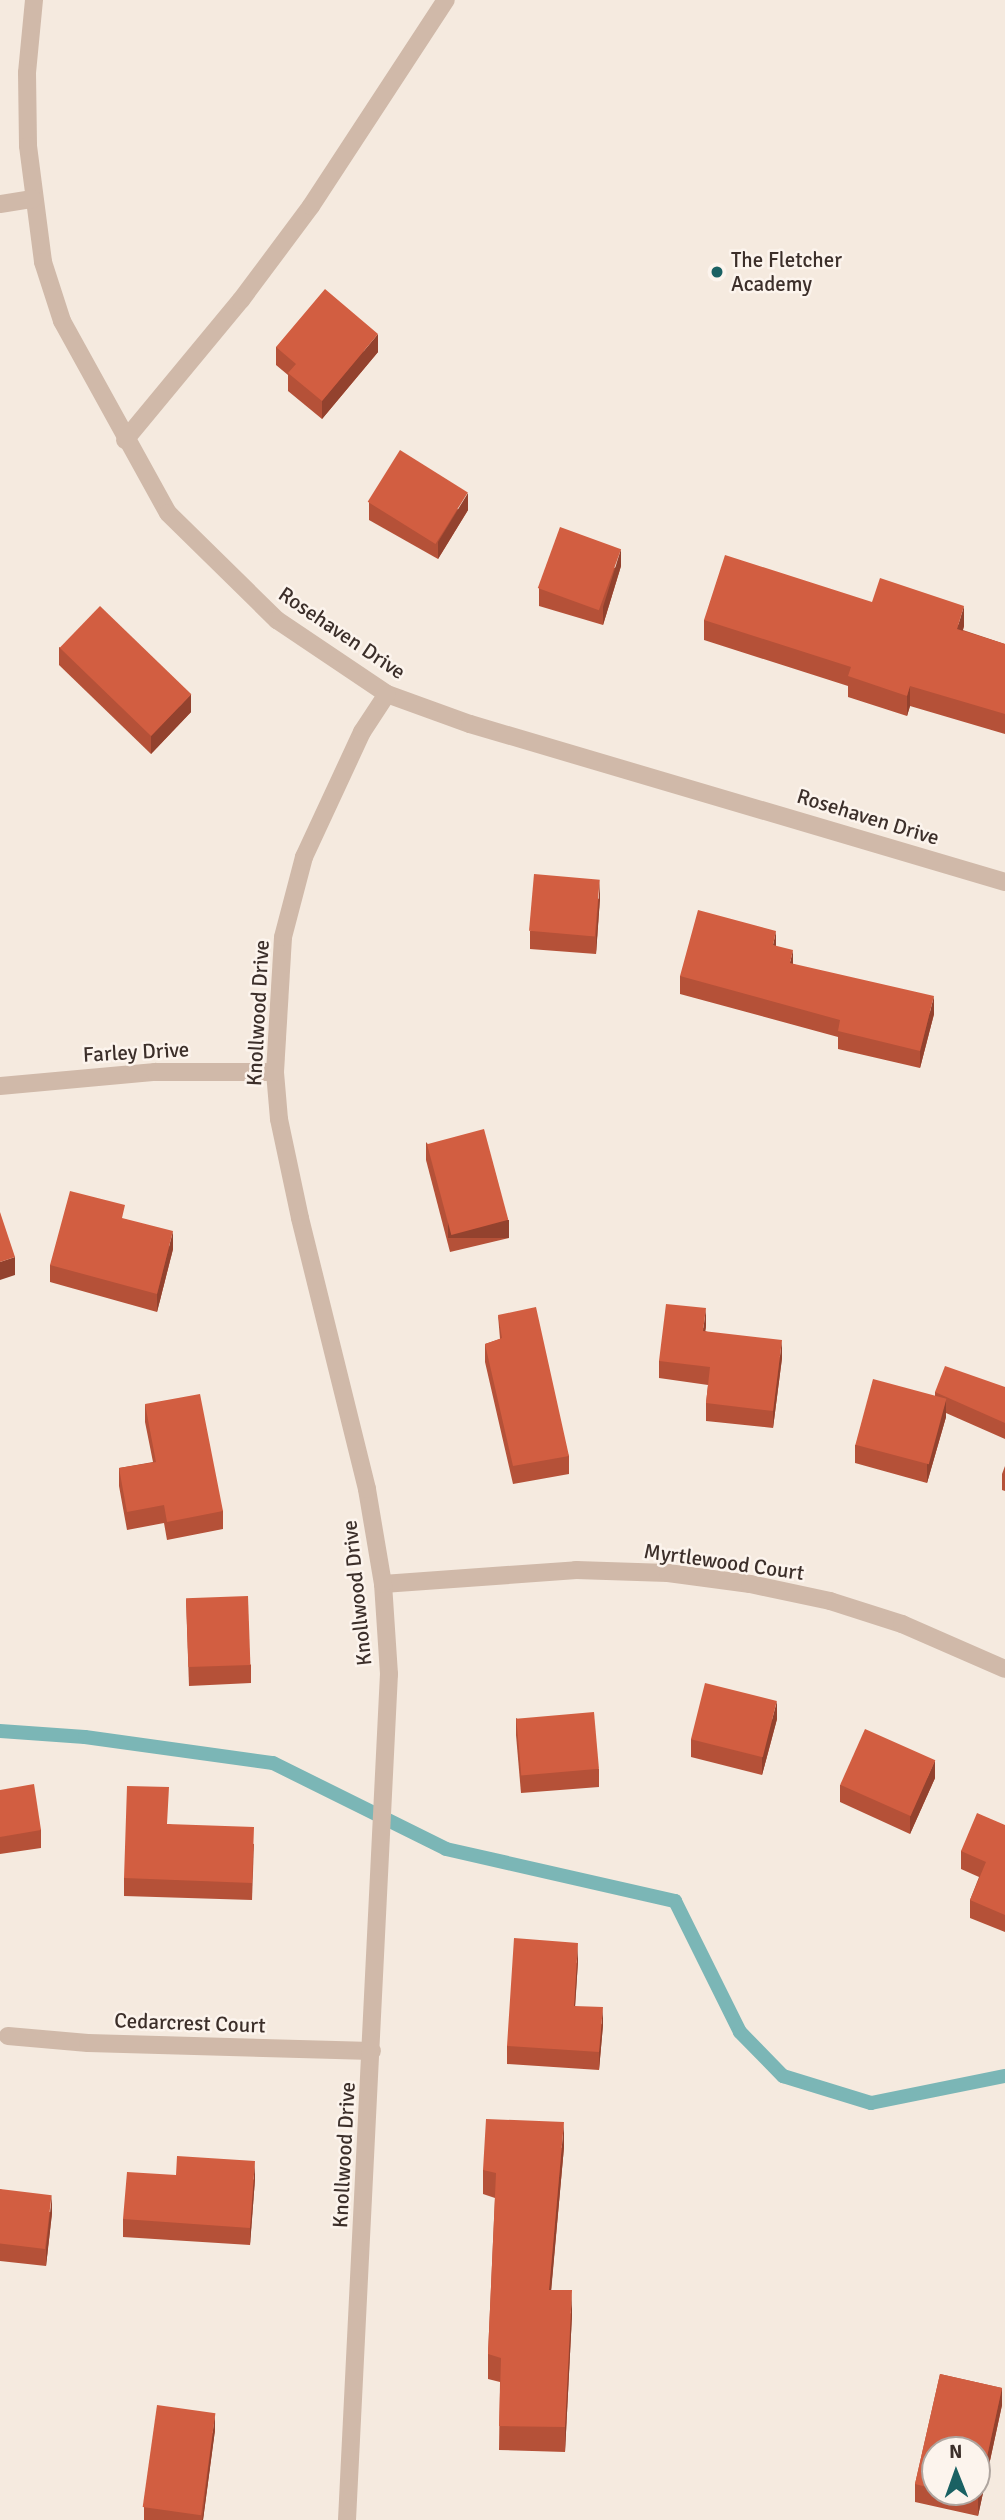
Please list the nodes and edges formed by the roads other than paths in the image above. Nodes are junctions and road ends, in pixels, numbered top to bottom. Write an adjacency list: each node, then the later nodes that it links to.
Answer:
1 (34, 0): 3 (street, Rosehaven Drive)
2 (446, 0): 5 (street)
3 (33, 199): 4 (street); 5 (street, Rosehaven Drive)
4 (0, 204)
5 (125, 440): 6 (street, Rosehaven Drive)
6 (387, 694): 7 (street, Rosehaven Drive); 8 (street, Knollwood Drive)
7 (1005, 882)
8 (275, 1072): 9 (street, Farley Drive); 10 (street, Knollwood Drive)
9 (0, 1086)
10 (383, 1584): 11 (street, Myrtlewood Court); 13 (street, Knollwood Drive)
11 (1005, 1668)
12 (8, 2036): 13 (street, Cedarcrest Court)
13 (372, 2051): 14 (street, Knollwood Drive)
14 (347, 2520)

